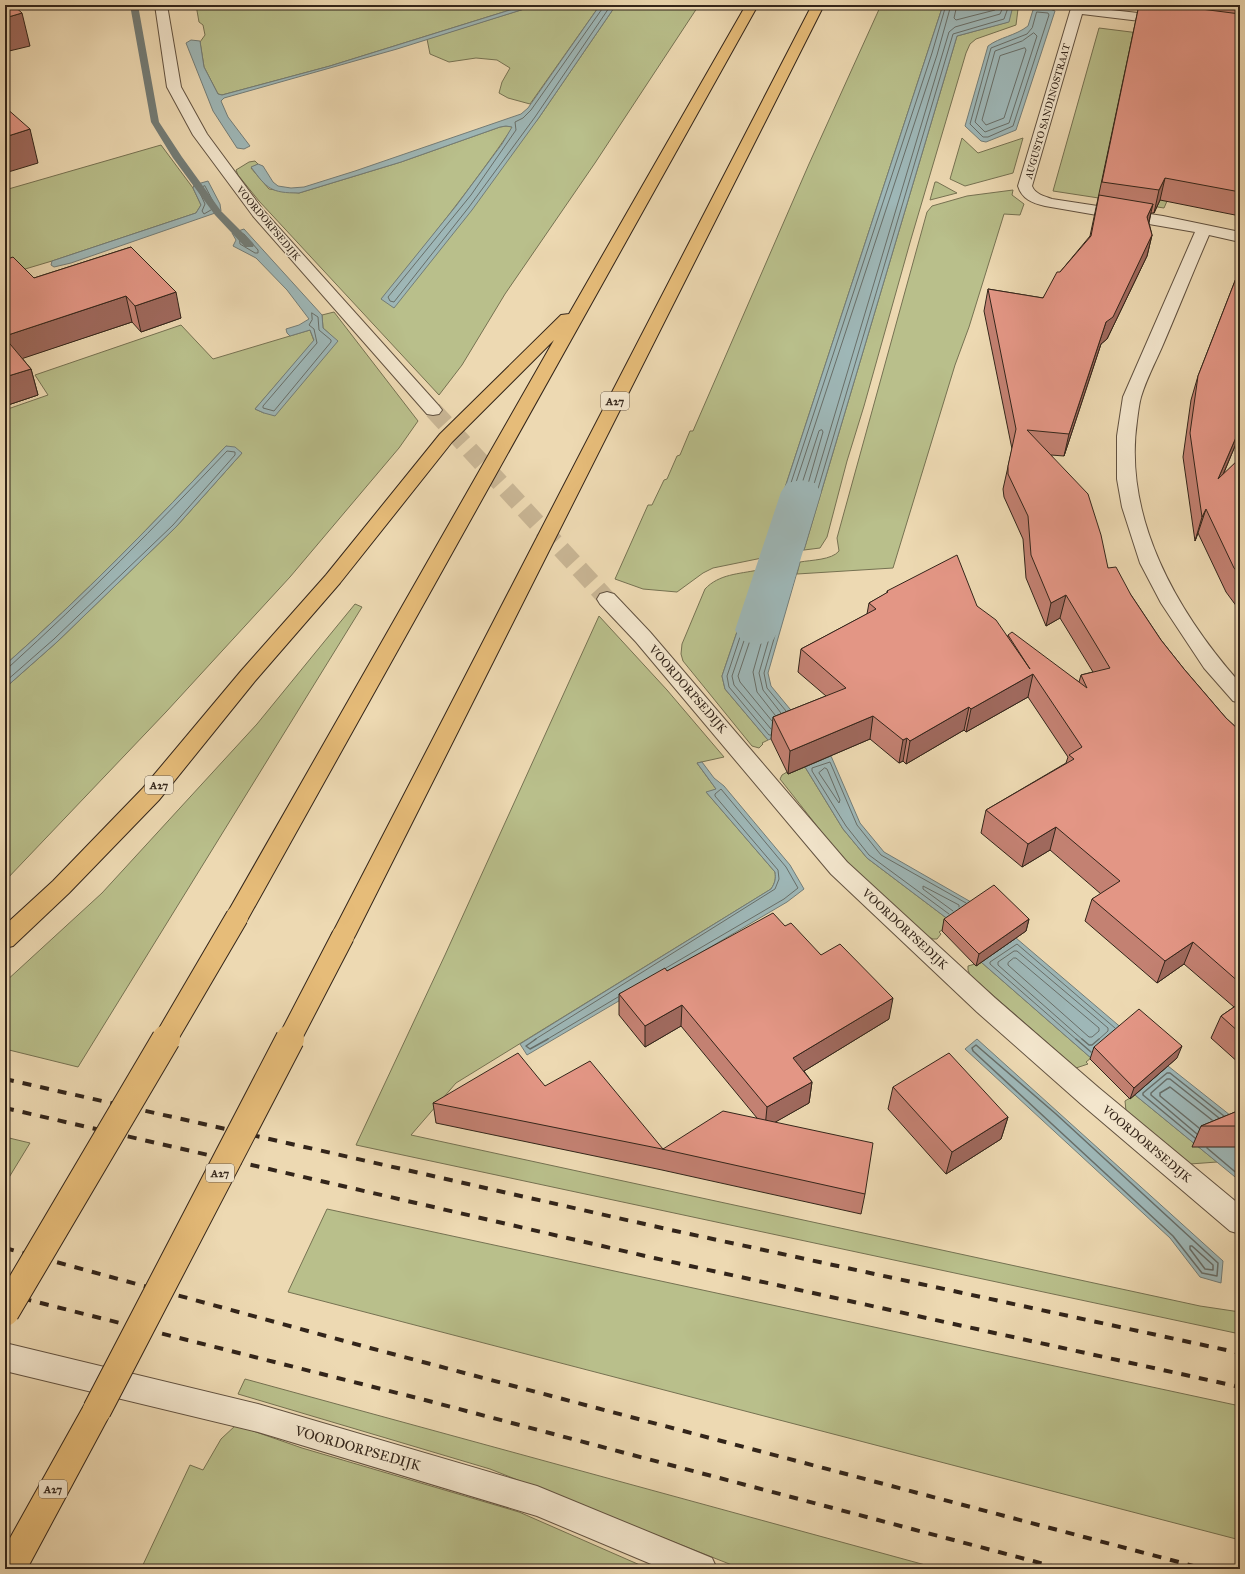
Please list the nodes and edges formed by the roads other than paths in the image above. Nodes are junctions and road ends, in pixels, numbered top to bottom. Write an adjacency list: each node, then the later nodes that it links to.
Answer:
1 (161, 5): 9 (street, VOORDORPSEDIJK)
2 (752, 5): 8 (highway, A27)
3 (818, 5): 16 (highway, A27, bridge)
4 (1078, 7): 5 (street); 6 (street, AUGUSTO SANDINOSTRAAT)
5 (1178, 22)
6 (1204, 229): 7 (street, AUGUSTO SANDINOSTRAAT); 11 (street)
7 (1240, 237)
8 (586, 299): 12 (highway, A27); 14 (highway, A27, bridge)
9 (433, 410)
10 (607, 599): 13 (street, VOORDORPSEDIJK)
11 (1240, 696)
12 (5, 939)
13 (1240, 1222)
14 (5, 1312)
15 (5, 1357): 17 (street, VOORDORPSEDIJK)
16 (10, 1569)
17 (702, 1569)

